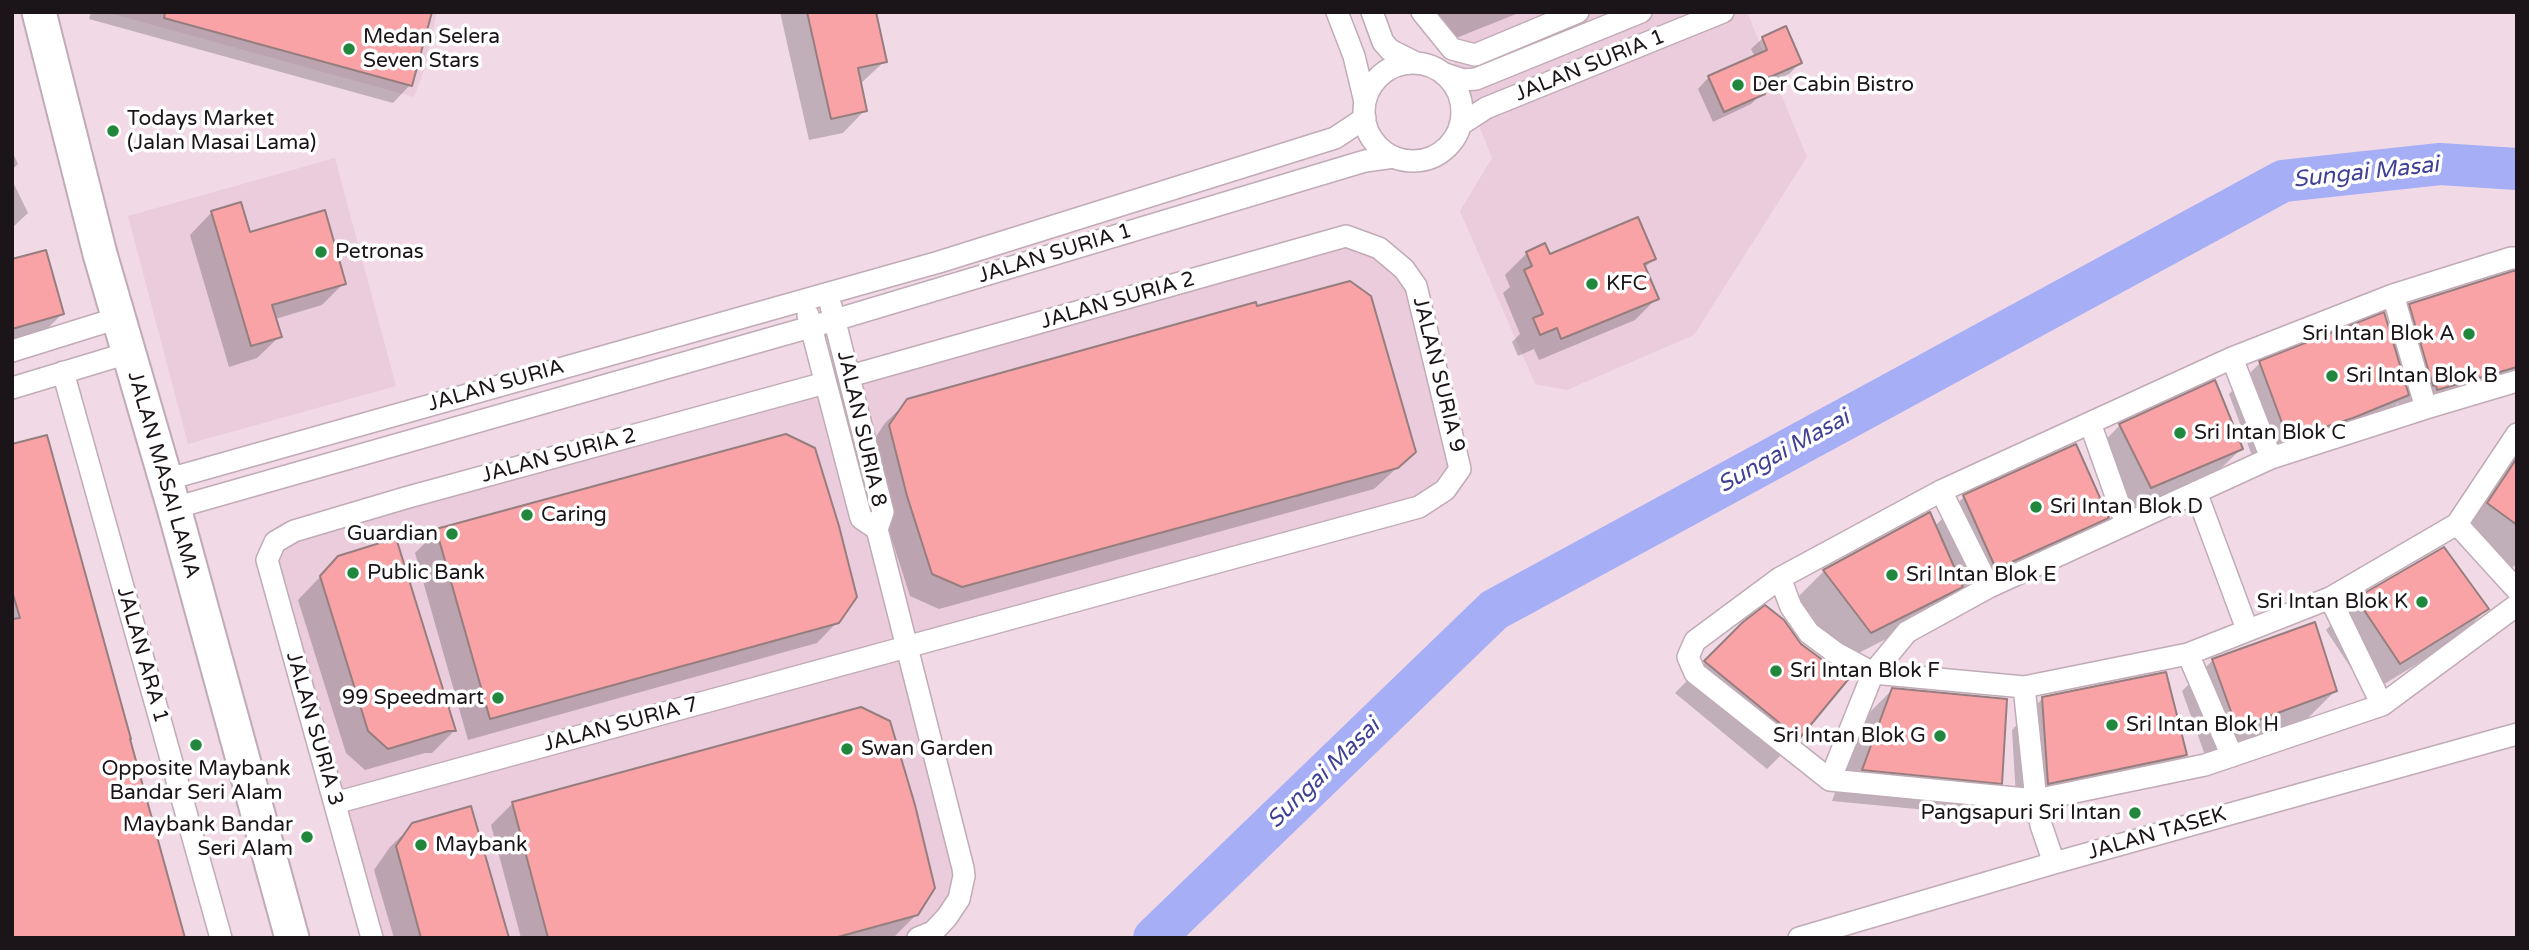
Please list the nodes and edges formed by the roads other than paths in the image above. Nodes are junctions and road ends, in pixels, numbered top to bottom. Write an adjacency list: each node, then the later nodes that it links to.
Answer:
1 (39, 12): 18 (main road, JALAN MASAI LAMA)
2 (1337, 12): 10 (street)
3 (1372, 12): 8 (street)
4 (1422, 12): 5 (street)
5 (1578, 12)
6 (1641, 12): 9 (street, JALAN SURIA 1)
7 (1718, 13): 11 (street, JALAN SURIA 1)
8 (1414, 62): 9 (street); 10 (street)
9 (1445, 74): 11 (street)
10 (1365, 110): 12 (street); 15 (street, JALAN SURIA 1)
11 (1460, 125): 12 (street)
12 (1394, 157): 19 (street, JALAN SURIA 1)
13 (1346, 236): 26 (street, JALAN SURIA 2); 34 (street, JALAN SURIA 9)
14 (2517, 258): 16 (street)
15 (827, 293): 17 (street, JALAN SURIA); 19 (street, JALAN SURIA 8)
16 (2393, 295): 24 (street); 30 (street)
17 (804, 299): 20 (street); 37 (street, JALAN SURIA)
18 (118, 317): 21 (street); 22 (main road, JALAN MASAI LAMA)
19 (835, 320): 20 (street, JALAN SURIA 1); 26 (street, JALAN SURIA 8)
20 (811, 327): 23 (street, JALAN SURIA 1); 28 (street)
21 (12, 351)
22 (128, 353): 25 (street); 37 (main road, JALAN MASAI LAMA)
23 (715, 355): 37 (street, JALAN SURIA)
24 (2232, 358): 31 (street); 33 (street)
25 (63, 372): 29 (street); 59 (street, JALAN ARA 1)
26 (850, 376): 40 (street, JALAN SURIA 8)
27 (2517, 381): 30 (street)
28 (825, 383): 40 (street); 41 (street, JALAN SURIA 2)
29 (12, 388)
30 (2426, 408): 33 (street)
31 (2090, 423): 35 (street); 38 (street)
32 (2517, 434): 39 (street)
33 (2271, 458): 36 (street)
34 (1460, 469): 48 (street, JALAN SURIA 7)
35 (1941, 491): 42 (street); 43 (street)
36 (2196, 492): 38 (street); 47 (street)
37 (169, 494): 60 (main road, JALAN MASAI LAMA)
38 (2126, 524): 43 (street)
39 (2456, 524): 44 (street); 45 (street)
40 (877, 529): 48 (street, JALAN SURIA 8)
41 (294, 531): 57 (street, JALAN SURIA 3)
42 (1780, 578): 50 (street); 55 (street)
43 (1989, 587): 50 (street)
44 (2517, 590)
45 (2330, 598): 47 (street); 52 (street)
46 (2517, 604): 52 (street)
47 (2247, 629): 49 (street)
48 (906, 647): 57 (street, JALAN SURIA 7); 62 (street)
49 (2188, 654): 51 (street); 54 (street)
50 (1873, 673): 51 (street); 55 (street)
51 (2024, 687): 56 (street)
52 (2382, 705): 54 (street)
53 (2517, 734): 58 (street, JALAN TASEK)
54 (2232, 756): 56 (street)
55 (1830, 780): 56 (street)
56 (2036, 800): 58 (street)
57 (335, 803): 61 (street, JALAN SURIA 3)
58 (2054, 863): 63 (street, JALAN TASEK)
59 (221, 938)
60 (292, 938)
61 (372, 938)
62 (918, 938)
63 (1799, 938)

